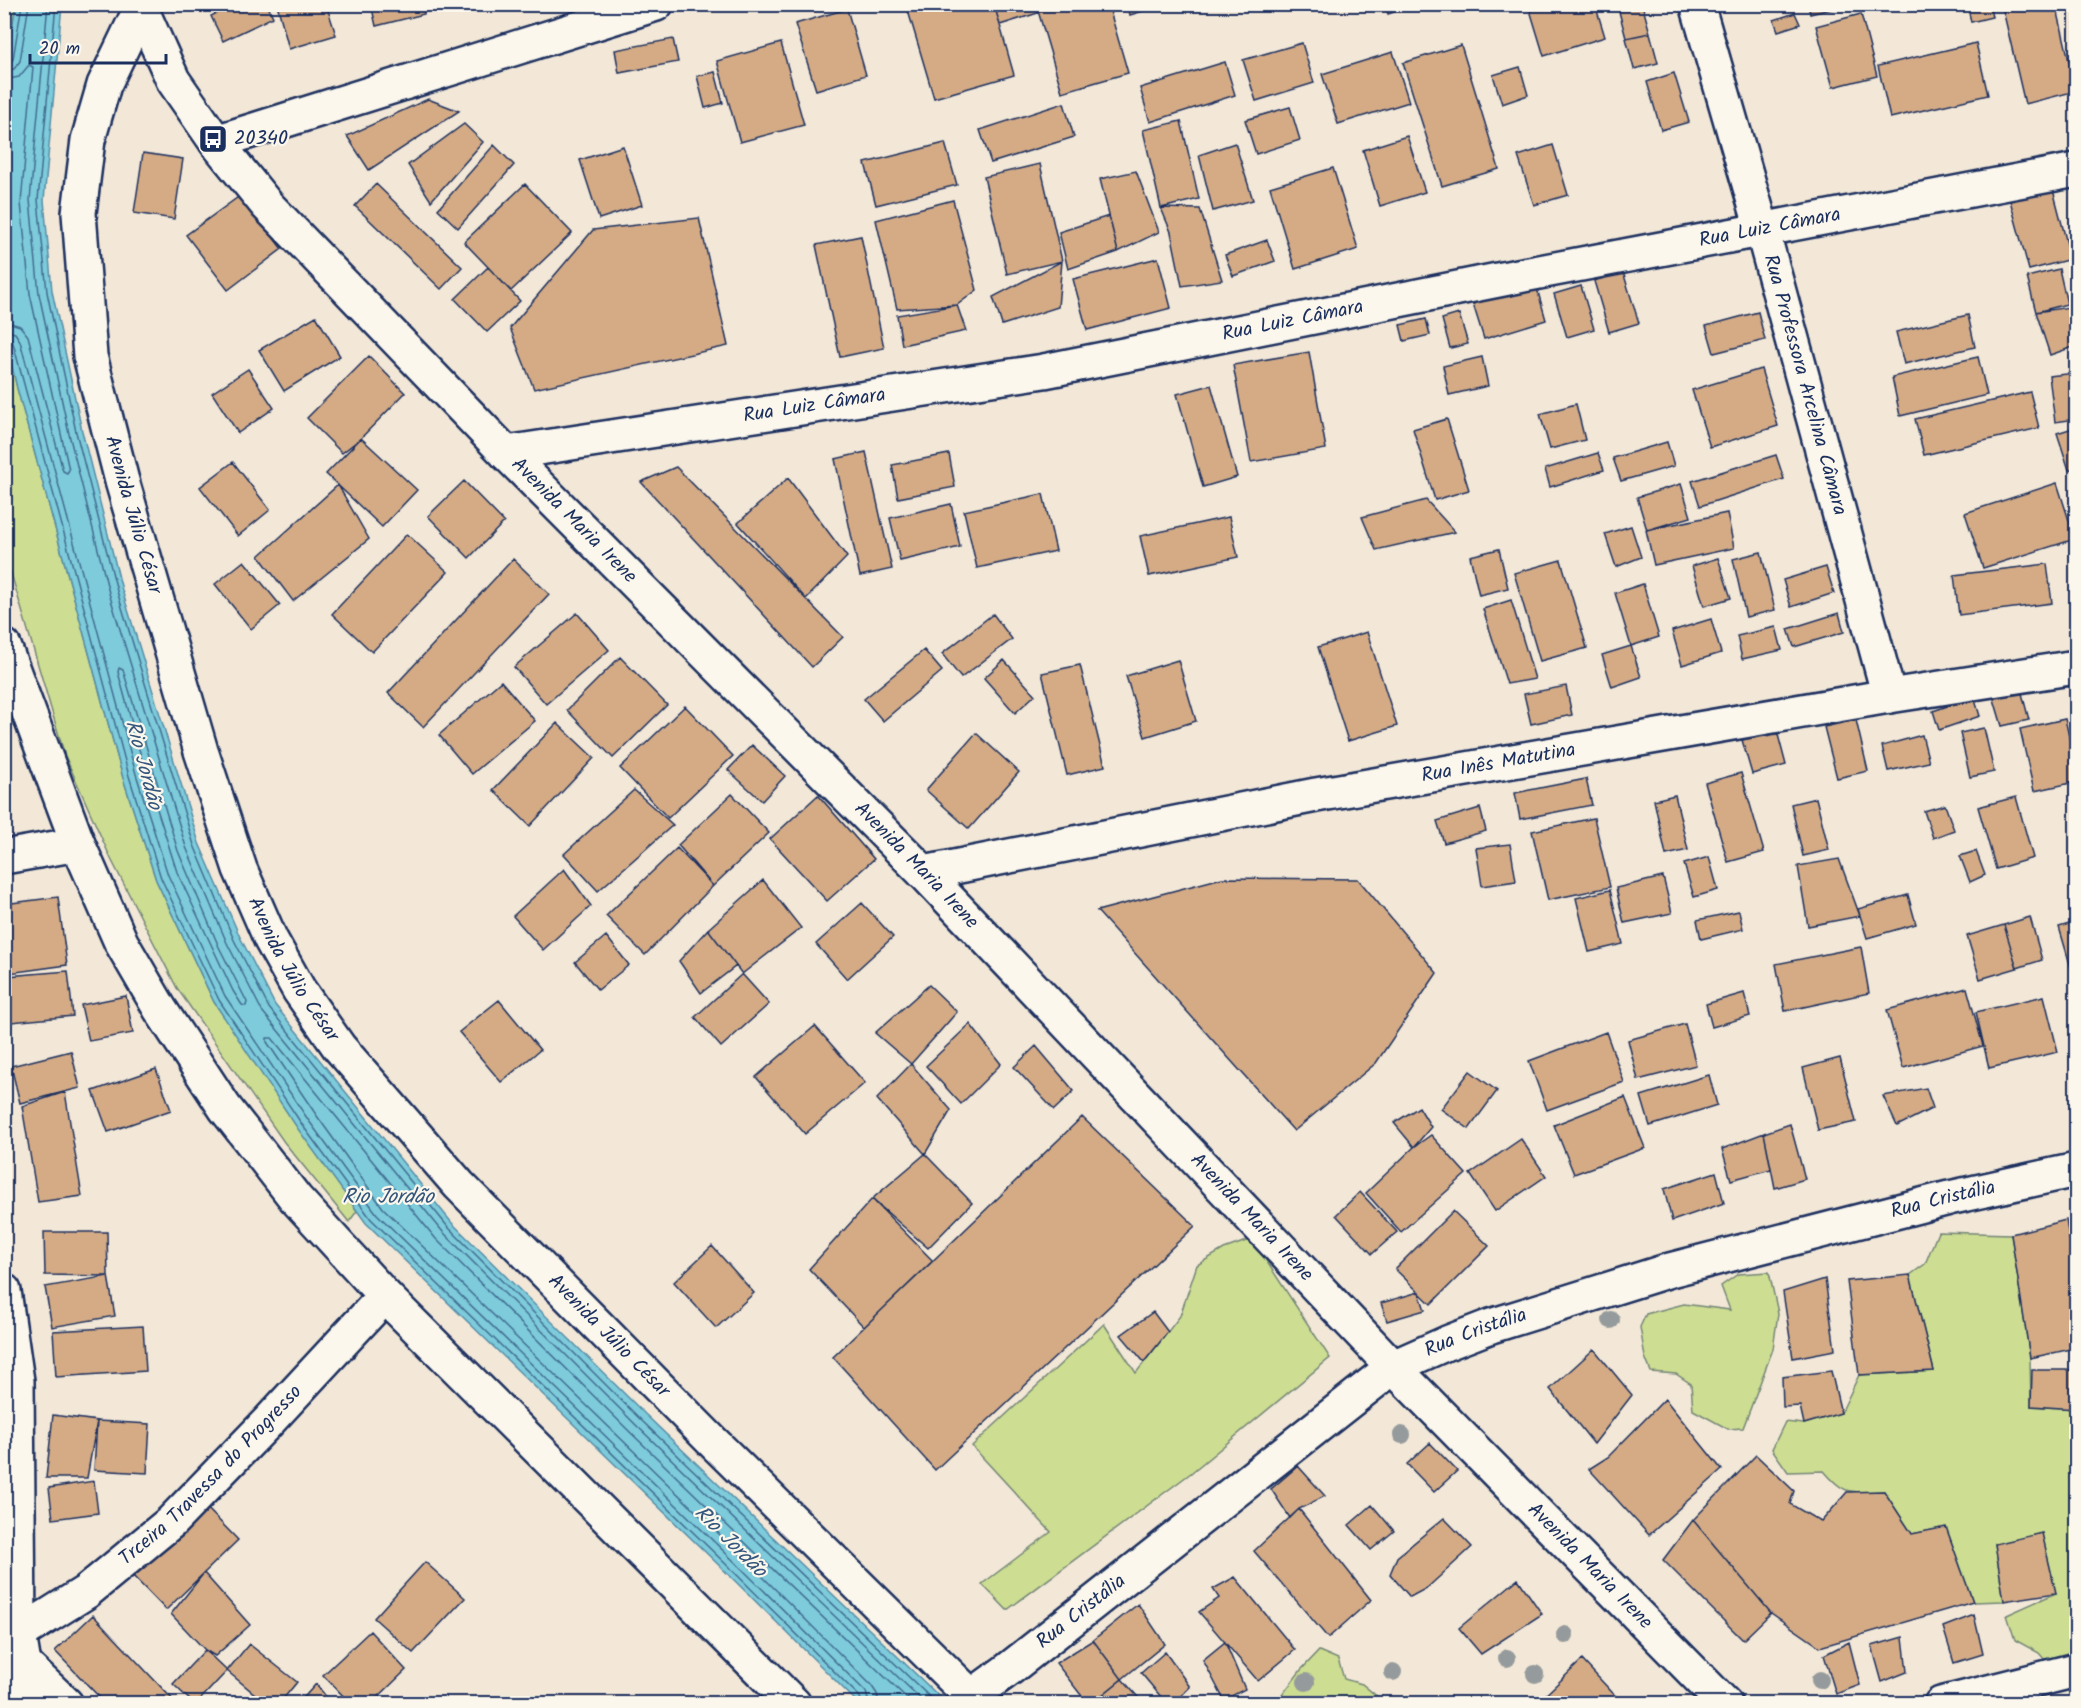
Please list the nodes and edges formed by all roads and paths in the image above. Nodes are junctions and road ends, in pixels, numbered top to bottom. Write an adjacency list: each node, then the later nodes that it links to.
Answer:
1 (656, 4): 4 (street)
2 (1697, 4): 6 (street, Rua Professora Arcelina Câmara)
3 (140, 8): 4 (street, Avenida Maria Irene); 21 (street, Avenida Júlio César)
4 (216, 142): 7 (street, Avenida Maria Irene)
5 (2076, 170): 6 (street, Rua Luiz Câmara)
6 (1762, 229): 7 (street, Rua Luiz Câmara); 10 (street, Rua Professora Arcelina Câmara)
7 (506, 453): 13 (street, Avenida Maria Irene)
8 (4, 646): 11 (street)
9 (2076, 667): 10 (street, Rua Inês Matutina)
10 (1888, 696): 13 (street, Rua Inês Matutina)
11 (78, 844): 12 (street); 16 (street)
12 (4, 857)
13 (924, 873): 17 (street, Avenida Maria Irene)
14 (2076, 1170): 17 (street, Rua Cristália)
15 (4, 1291): 18 (street)
16 (385, 1296): 19 (street, Trceira Travessa do Progresso); 24 (street)
17 (1393, 1367): 21 (street, Rua Cristália); 25 (street, Avenida Maria Irene)
18 (11, 1379): 19 (street)
19 (21, 1649): 22 (street); 23 (street)
20 (2076, 1670): 26 (street)
21 (976, 1700)
22 (22, 1704)
23 (66, 1704)
24 (794, 1704)
25 (1725, 1704)
26 (1941, 1704)

